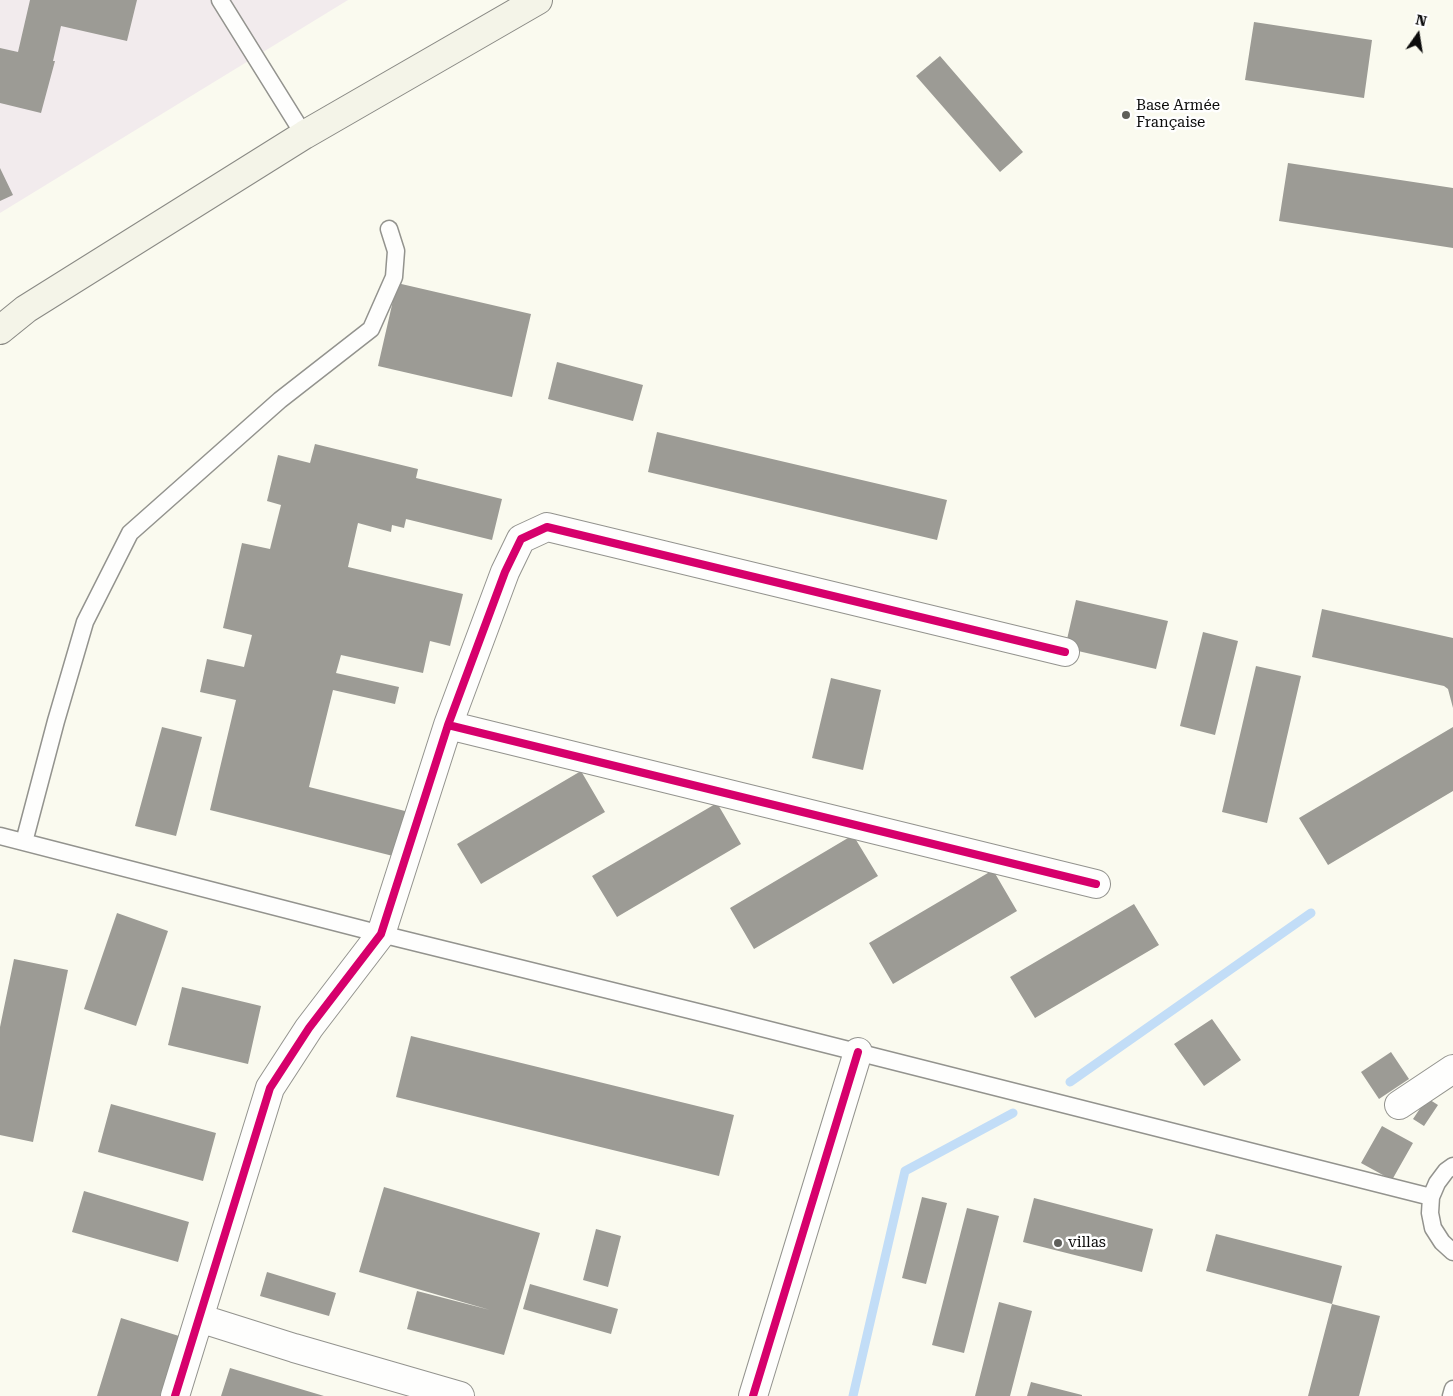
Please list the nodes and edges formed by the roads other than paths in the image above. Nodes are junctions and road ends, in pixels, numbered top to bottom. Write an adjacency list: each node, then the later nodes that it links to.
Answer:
1 (220, 0): 3 (lane)
2 (538, 0): 3 (main road)
3 (304, 135): 5 (main road)
4 (389, 229): 9 (lane)
5 (0, 330)
6 (1065, 652): 7 (street)
7 (448, 726): 10 (street); 11 (street)
8 (0, 836): 9 (lane)
9 (24, 842): 11 (lane)
10 (1096, 884)
11 (381, 934): 12 (lane); 18 (street)
12 (858, 1052): 16 (lane); 22 (street)
13 (1453, 1069): 14 (street)
14 (1399, 1105)
15 (1453, 1166): 16 (lane)
16 (1431, 1197): 17 (lane)
17 (1453, 1252)
18 (200, 1318): 20 (street); 21 (street)
19 (1453, 1389): 23 (lane)
20 (176, 1396)
21 (460, 1396)
22 (753, 1396)
23 (1451, 1396)

